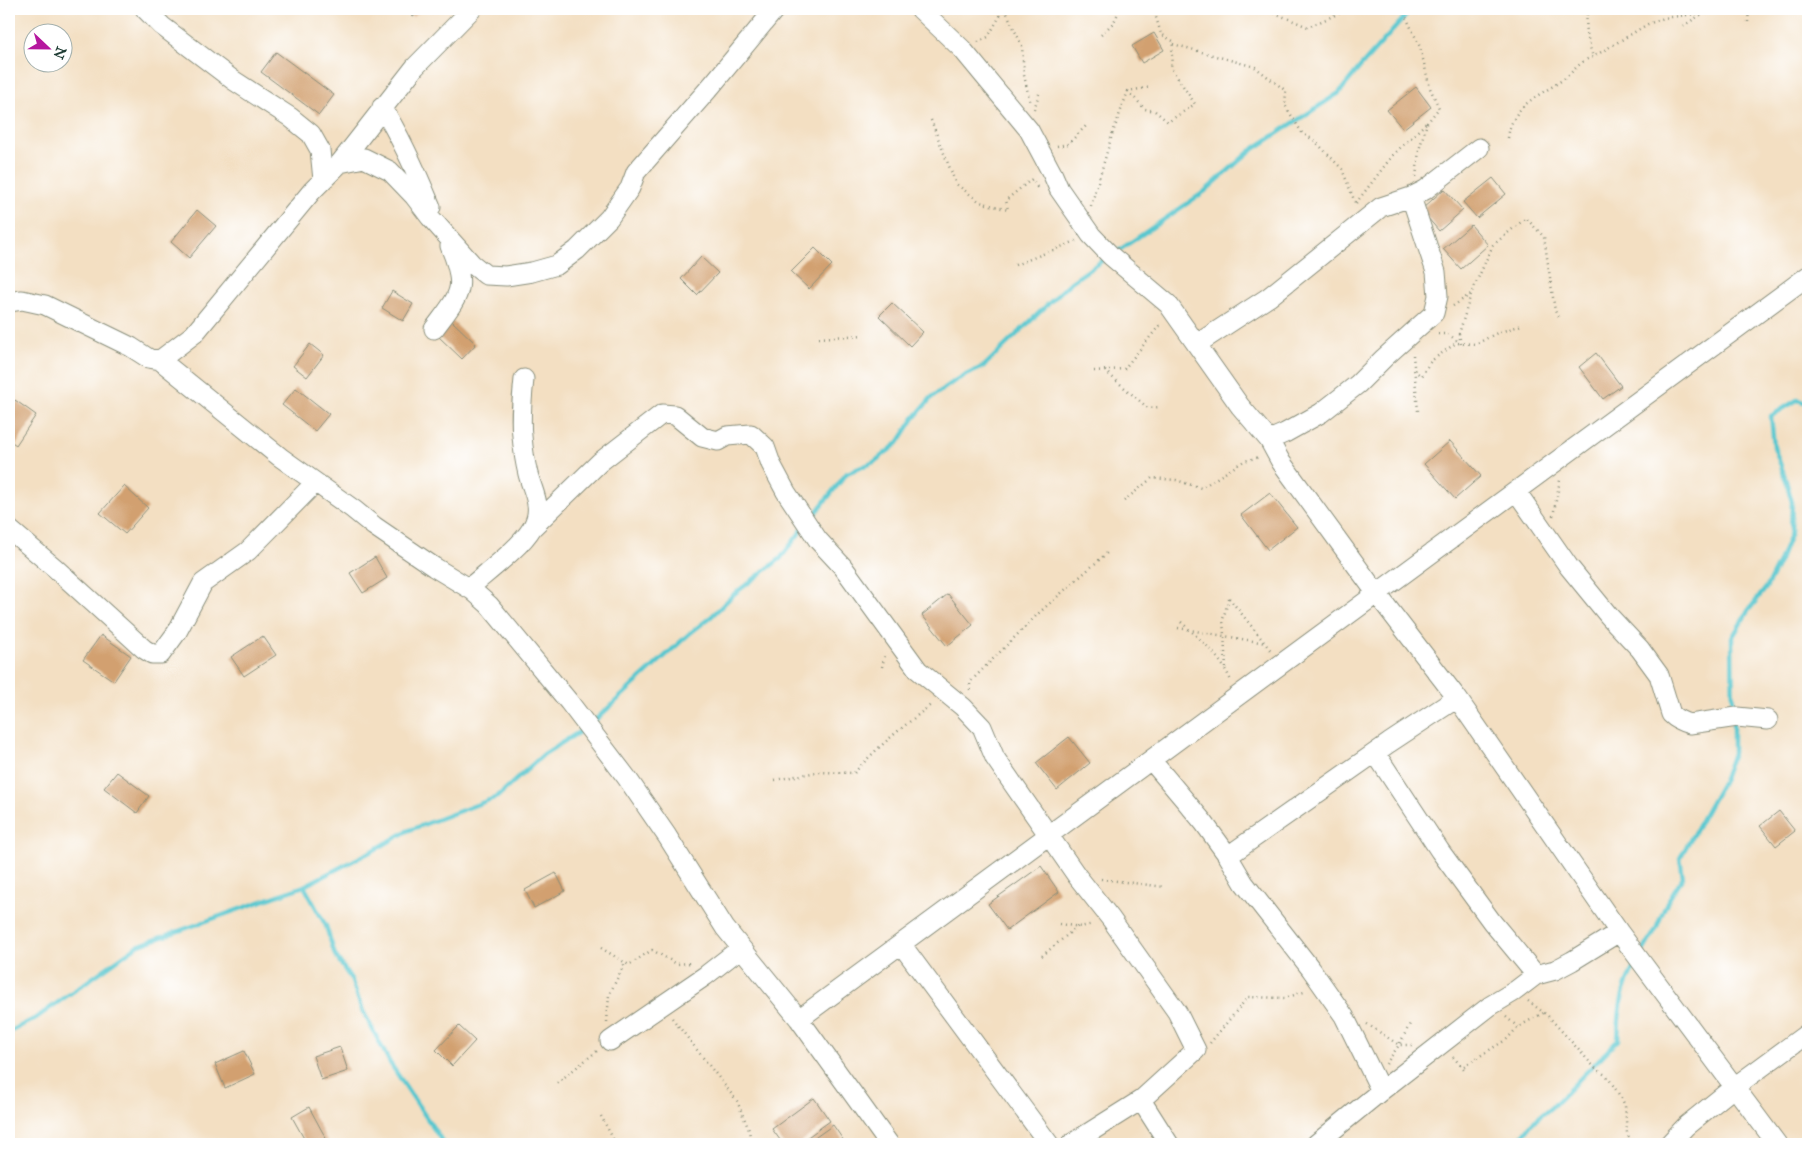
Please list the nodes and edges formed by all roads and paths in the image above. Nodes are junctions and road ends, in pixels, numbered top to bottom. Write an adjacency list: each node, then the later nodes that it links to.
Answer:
1 (145, 9): 33 (street)
2 (472, 9): 24 (street)
3 (775, 9): 41 (street)
4 (920, 9): 19 (street)
5 (1004, 9): 19 (path); 22 (path)
6 (1120, 9): 17 (path)
7 (1151, 9): 18 (path)
8 (1265, 9): 9 (path)
9 (1349, 9)
10 (1401, 9): 25 (path)
11 (1588, 9): 20 (path)
12 (1710, 9): 14 (path)
13 (1749, 9): 15 (path)
14 (1703, 13): 16 (path); 20 (path)
15 (1748, 22)
16 (1683, 26)
17 (1101, 35)
18 (1173, 44): 23 (path); 35 (path)
19 (962, 50): 29 (street)
20 (1592, 57): 28 (path)
21 (1151, 87): 23 (path)
22 (1040, 91)
23 (1128, 91): 36 (path)
24 (382, 107): 31 (street); 38 (street)
25 (1431, 118): 34 (path); 35 (path)
26 (932, 120): 32 (path)
27 (1086, 126): 29 (path)
28 (1508, 138)
29 (1036, 147): 32 (street)
30 (1479, 148): 34 (street)
31 (340, 163): 33 (street); 38 (street)
32 (1053, 175): 39 (street)
33 (323, 180): 55 (street)
34 (1414, 190): 37 (street); 49 (street)
35 (1356, 204): 37 (path)
36 (1090, 207)
37 (1381, 207): 53 (street)
38 (445, 233): 41 (street); 43 (street)
39 (1092, 235): 40 (path); 46 (street)
40 (1015, 265)
41 (476, 267): 43 (street)
42 (1808, 276): 63 (street)
43 (461, 284): 48 (street)
44 (9, 302): 55 (street)
45 (1560, 320): 54 (path)
46 (1182, 324): 53 (street); 57 (path)
47 (1522, 325): 54 (path)
48 (434, 329)
49 (1412, 333): 56 (path); 62 (street)
50 (1432, 334): 54 (path)
51 (862, 335): 52 (path)
52 (819, 338)
53 (1197, 344): 62 (street)
54 (1461, 344): 56 (path)
55 (160, 360): 65 (street)
56 (1414, 370): 61 (path)
57 (1104, 371): 58 (path); 60 (path)
58 (1094, 372)
59 (524, 379): 68 (street)
60 (1160, 407)
61 (1418, 412)
62 (1268, 440): 64 (street)
63 (1565, 455): 66 (street); 70 (path)
64 (1281, 462): 67 (path); 73 (street)
65 (315, 483): 69 (street); 72 (street)
66 (1516, 491): 70 (street); 73 (street)
67 (1124, 501)
68 (532, 528): 72 (street); 81 (street)
69 (9, 529)
70 (1549, 540): 85 (street)
71 (1107, 553): 84 (path)
72 (469, 588): 99 (street)
73 (1377, 594): 79 (street); 83 (street)
74 (1181, 622): 76 (path)
75 (1178, 628): 76 (path)
76 (1192, 632): 77 (path); 80 (path)
77 (1224, 636): 78 (path); 78 (path); 80 (path)
78 (1265, 643): 79 (path)
79 (1284, 662): 82 (street)
80 (1226, 670): 82 (path)
81 (945, 694): 84 (street); 88 (path)
82 (1238, 696): 87 (street)
83 (1457, 698): 86 (street); 96 (street)
84 (968, 714): 89 (street)
85 (1768, 720)
86 (1376, 754): 90 (street); 102 (street)
87 (1151, 760): 89 (street); 90 (street)
88 (775, 780)
89 (1049, 835): 91 (street); 97 (street)
90 (1228, 856): 107 (street)
91 (1077, 876): 92 (path); 93 (street)
92 (1165, 887)
93 (1111, 919): 95 (path); 112 (street)
94 (1059, 924): 95 (path)
95 (1078, 926): 100 (path)
96 (1619, 932): 102 (street); 116 (street)
97 (901, 944): 105 (street); 122 (street)
98 (600, 948): 101 (path)
99 (741, 948): 104 (street); 105 (street)
100 (1042, 956)
101 (694, 963)
102 (1536, 975): 111 (street)
103 (1309, 990): 112 (path)
104 (662, 1006): 109 (street); 120 (path)
105 (799, 1019): 121 (street)
106 (1410, 1024): 110 (path)
107 (1348, 1025): 110 (path); 115 (street)
108 (1808, 1033): 116 (street)
109 (610, 1041)
110 (1400, 1045): 111 (path); 115 (path)
111 (1442, 1045): 113 (path); 115 (street)
112 (1196, 1050): 117 (street)
113 (1463, 1066): 114 (path); 126 (path)
114 (1465, 1070)
115 (1378, 1085): 125 (street)
116 (1733, 1088): 127 (street); 128 (street)
117 (1141, 1100): 123 (street); 124 (street)
118 (602, 1116): 119 (path)
119 (616, 1144)
120 (751, 1144)
121 (889, 1144)
122 (1048, 1144)
123 (1070, 1144)
124 (1169, 1144)
125 (1316, 1144)
126 (1632, 1144)
127 (1669, 1144)
128 (1777, 1144)

